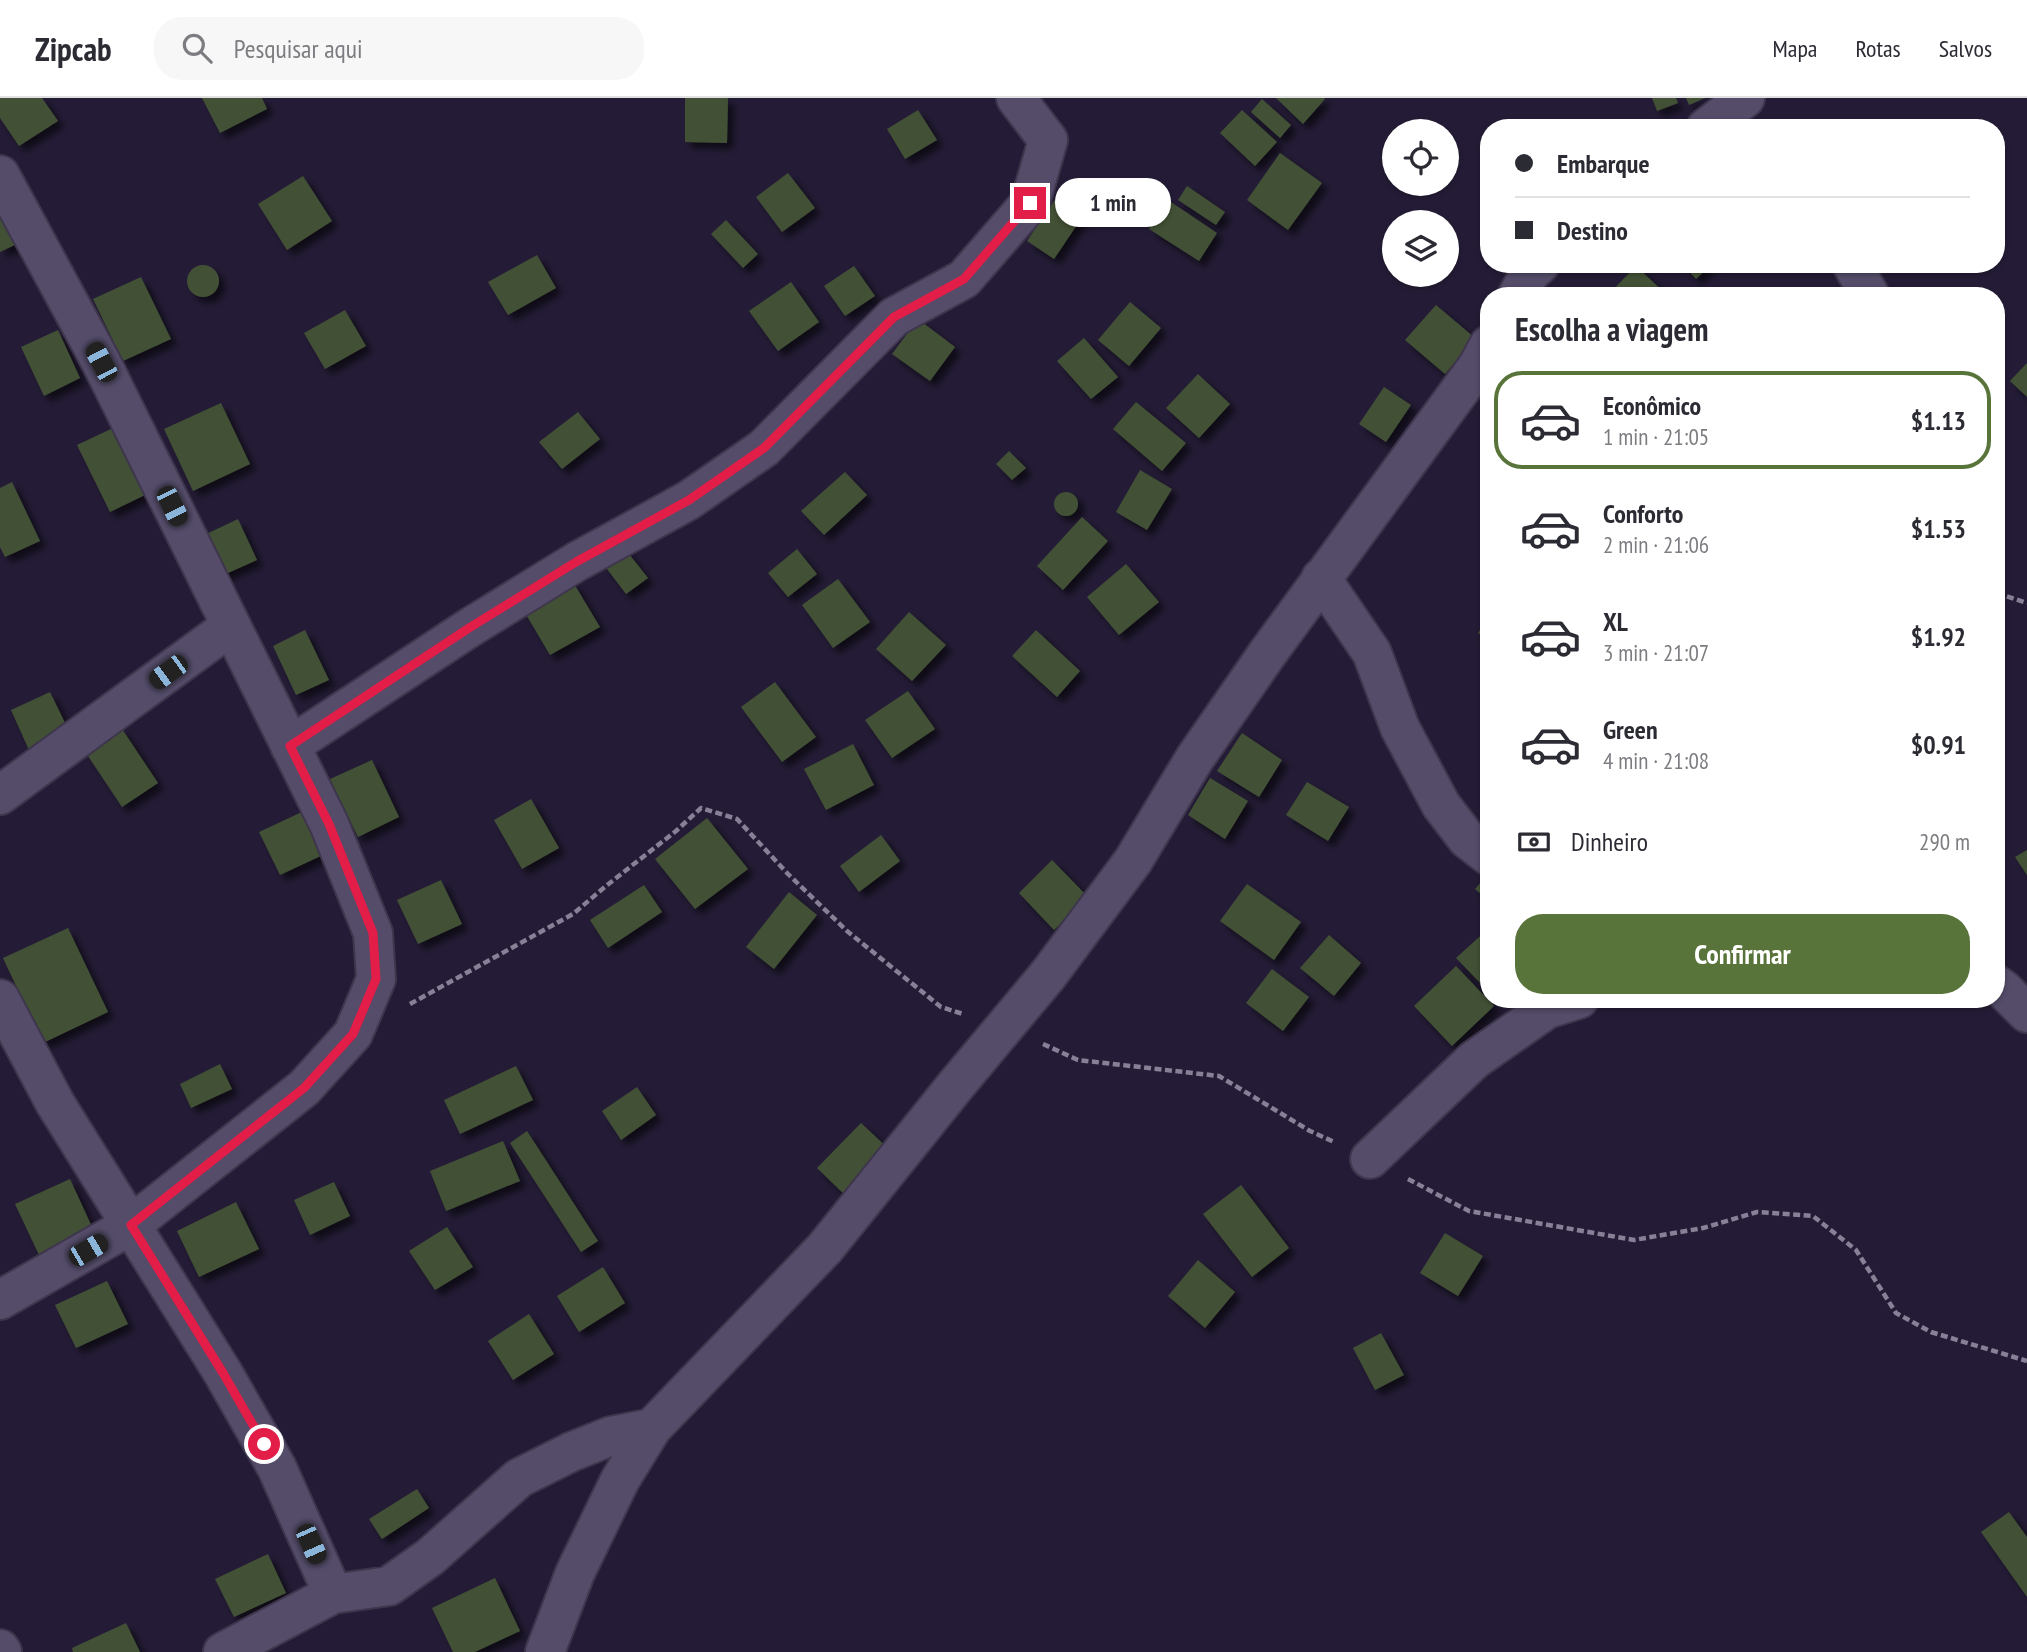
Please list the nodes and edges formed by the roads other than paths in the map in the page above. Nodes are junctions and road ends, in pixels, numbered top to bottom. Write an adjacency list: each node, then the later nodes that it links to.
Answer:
1 (1016, 98): 6 (street)
2 (0, 175): 5 (street)
3 (1480, 362): 4 (street)
4 (1321, 578): 8 (street); 16 (street)
5 (231, 626): 6 (street); 7 (street)
6 (290, 746): 14 (street)
7 (0, 795)
8 (1480, 849)
9 (2005, 991): 12 (street)
10 (0, 999): 14 (street)
11 (1551, 1008): 13 (street)
12 (2027, 1013)
13 (1370, 1159)
14 (131, 1225): 15 (street); 17 (street)
15 (0, 1300)
16 (652, 1429): 17 (street); 19 (street)
17 (333, 1594): 18 (street)
18 (223, 1652)
19 (545, 1652)

